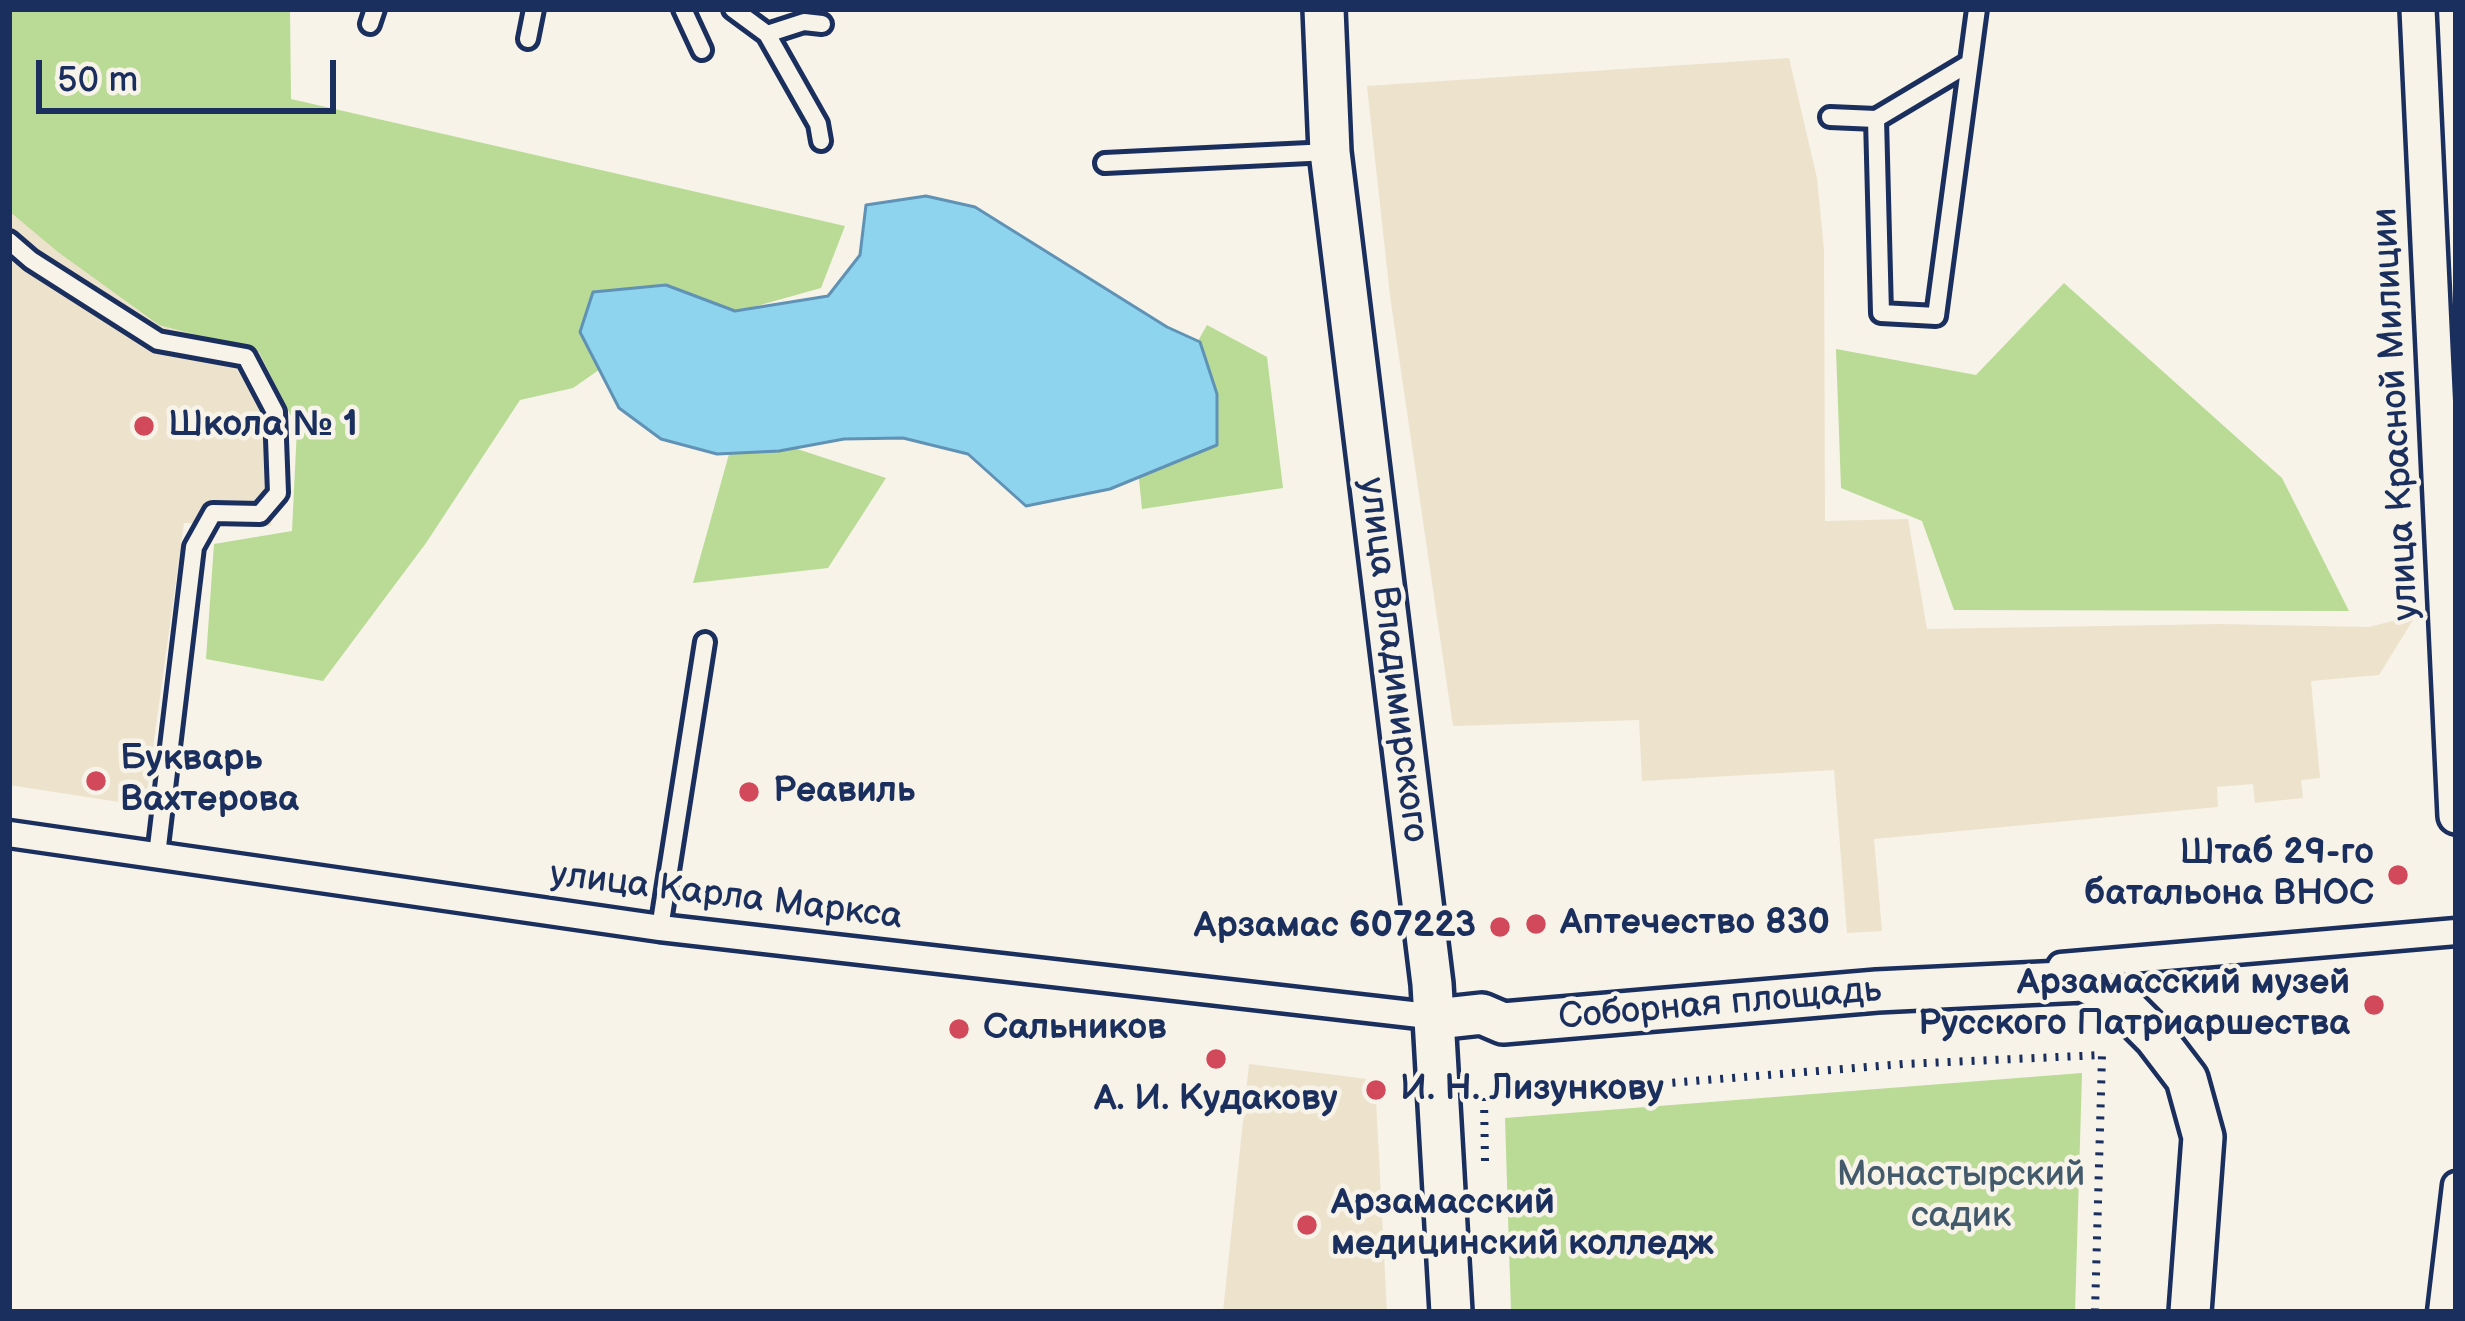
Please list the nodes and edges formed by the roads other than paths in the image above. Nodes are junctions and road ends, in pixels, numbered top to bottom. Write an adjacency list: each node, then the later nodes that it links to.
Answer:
1 (534, 9): 9 (lane)
2 (683, 9): 10 (lane)
3 (733, 9): 8 (lane)
4 (1324, 9): 15 (street, улица Владимирского)
5 (1977, 9): 11 (lane)
6 (2418, 9): 18 (street, улица Красной Милиции)
7 (822, 24): 8 (lane)
8 (767, 34): 14 (lane)
9 (528, 39)
10 (702, 50)
11 (1968, 64): 13 (lane); 13 (lane)
12 (1830, 117): 13 (lane)
13 (1876, 118)
14 (821, 141)
15 (1330, 152): 16 (lane); 27 (street, улица Владимирского)
16 (1105, 164)
17 (9, 241): 23 (lane)
18 (2450, 608): 20 (street, улица Красной Милиции)
19 (705, 642): 24 (lane)
20 (2456, 816): 21 (street)
21 (2456, 830)
22 (9, 834): 23 (street, улица Карла Маркса)
23 (157, 855): 24 (street, улица Карла Маркса)
24 (660, 928): 27 (street, улица Карла Маркса)
25 (2456, 932): 26 (street, Соборная площадь)
26 (1482, 1014): 27 (street, Соборная площадь); 30 (street, Соборная площадь)
27 (1436, 1019): 29 (street, улица Владимирского)
28 (2456, 1185): 31 (street)
29 (1450, 1312)
30 (2189, 1312)
31 (2440, 1312)

